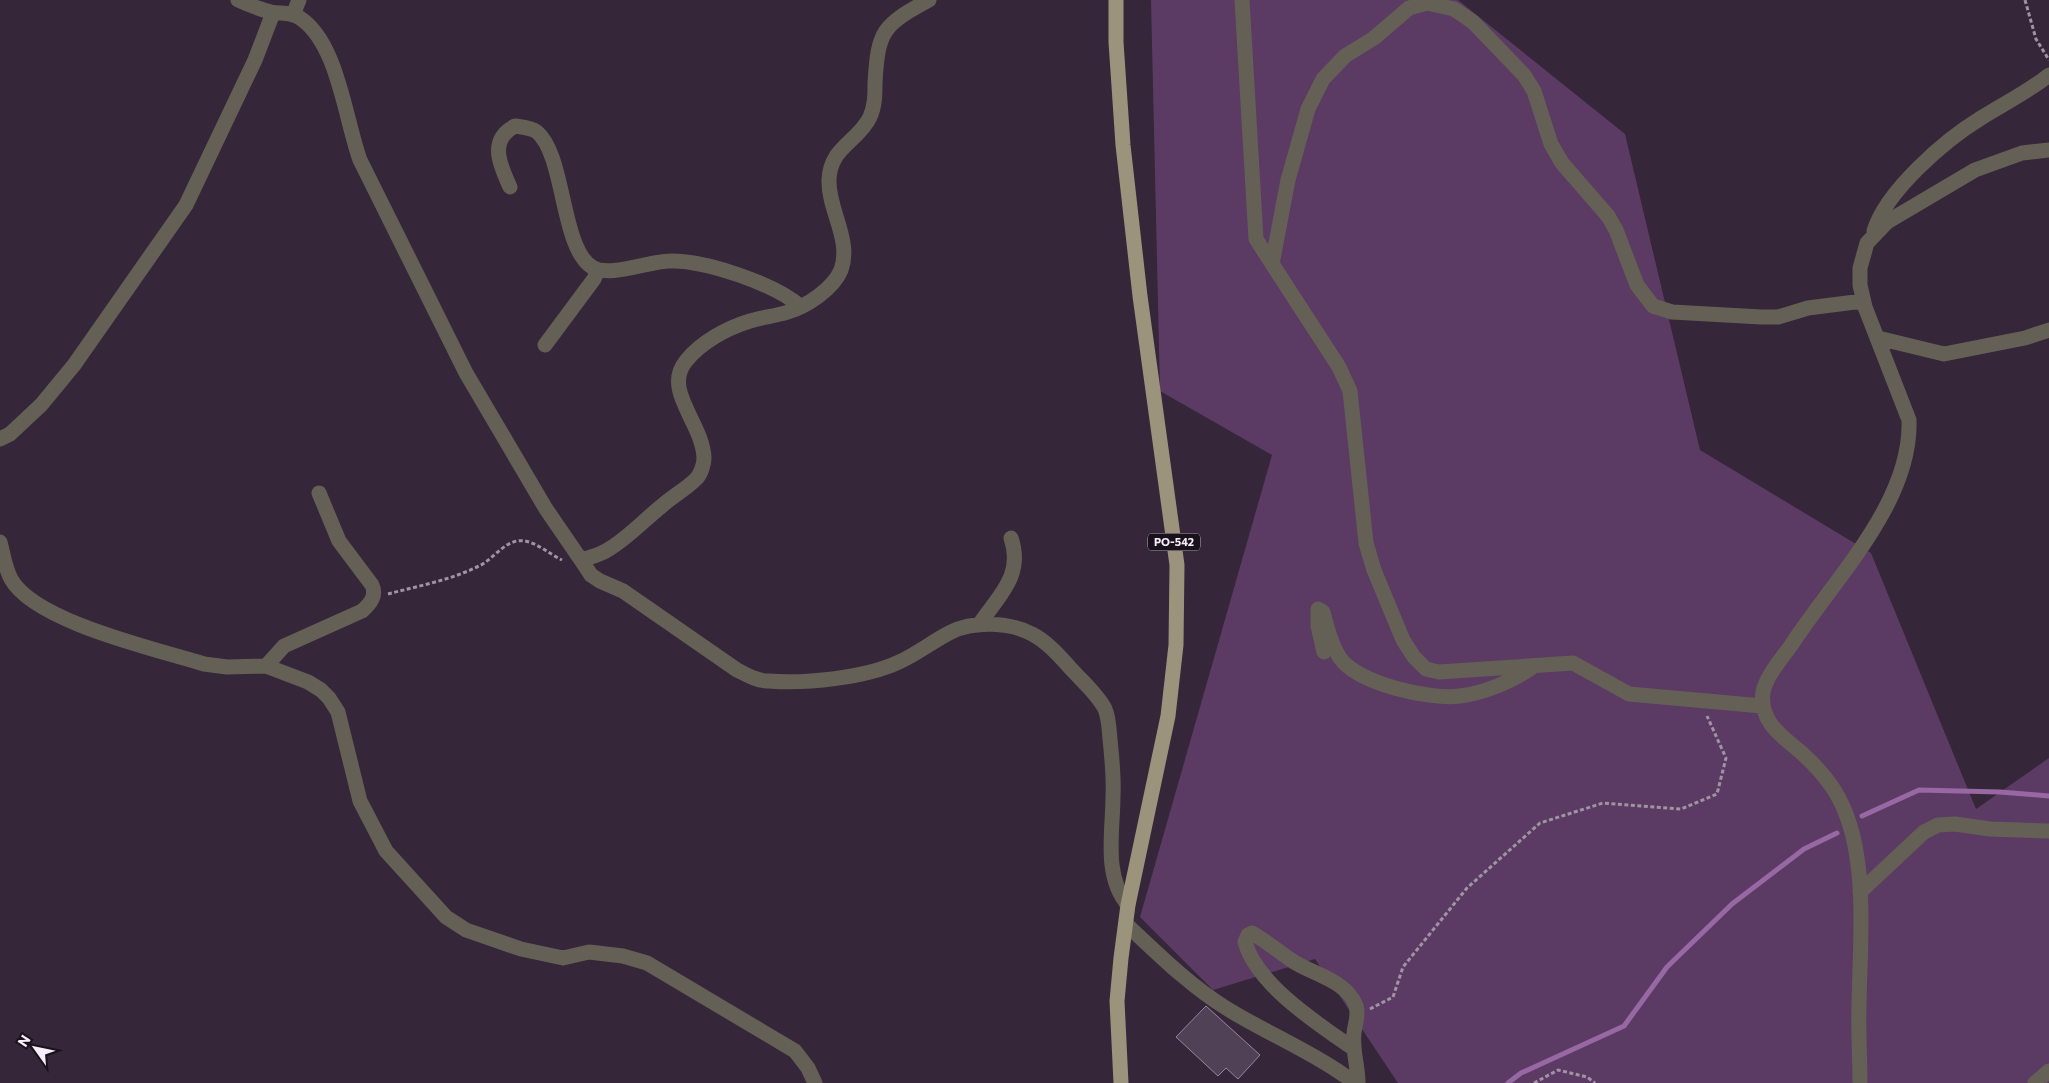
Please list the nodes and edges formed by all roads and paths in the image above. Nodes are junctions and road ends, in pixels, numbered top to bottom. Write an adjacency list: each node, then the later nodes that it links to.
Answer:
1 (238, 0): 7 (street)
2 (299, 0): 8 (street)
3 (929, 0): 17 (street)
4 (1116, 0): 35 (main road, PO-542)
5 (1242, 0): 14 (street)
6 (2025, 0): 9 (path)
7 (273, 13): 8 (street); 21 (street)
8 (294, 15): 25 (street)
9 (2049, 60)
10 (2049, 75): 13 (street)
11 (2049, 150): 13 (street)
12 (510, 187): 15 (street)
13 (1873, 234): 16 (street)
14 (1272, 264): 16 (street); 30 (street)
15 (598, 270): 17 (street); 20 (street)
16 (1864, 301): 19 (street)
17 (801, 307): 25 (street)
18 (2049, 330): 19 (street)
19 (1878, 338): 32 (street)
20 (545, 345)
21 (0, 439)
22 (319, 493): 26 (street)
23 (1011, 538): 27 (street)
24 (0, 542): 29 (street)
25 (574, 561): 26 (path); 27 (street)
26 (373, 598): 29 (street)
27 (979, 625): 35 (street)
28 (1324, 652): 30 (street)
29 (266, 666): 40 (street)
30 (1532, 668): 31 (street)
31 (1699, 700): 32 (street); 37 (path)
32 (1762, 706): 34 (street)
33 (2049, 831): 34 (street)
34 (1860, 892): 45 (street)
35 (1128, 905): 36 (main road, PO-542)
36 (1126, 924): 41 (main road, PO-542); 42 (street)
37 (1357, 1015): 38 (street); 38 (street)
38 (1354, 1049): 42 (street)
39 (2049, 1071): 46 (street)
40 (815, 1083)
41 (1121, 1083)
42 (1356, 1083)
43 (1534, 1083): 44 (path)
44 (1595, 1083)
45 (1860, 1083)
46 (2035, 1083)

